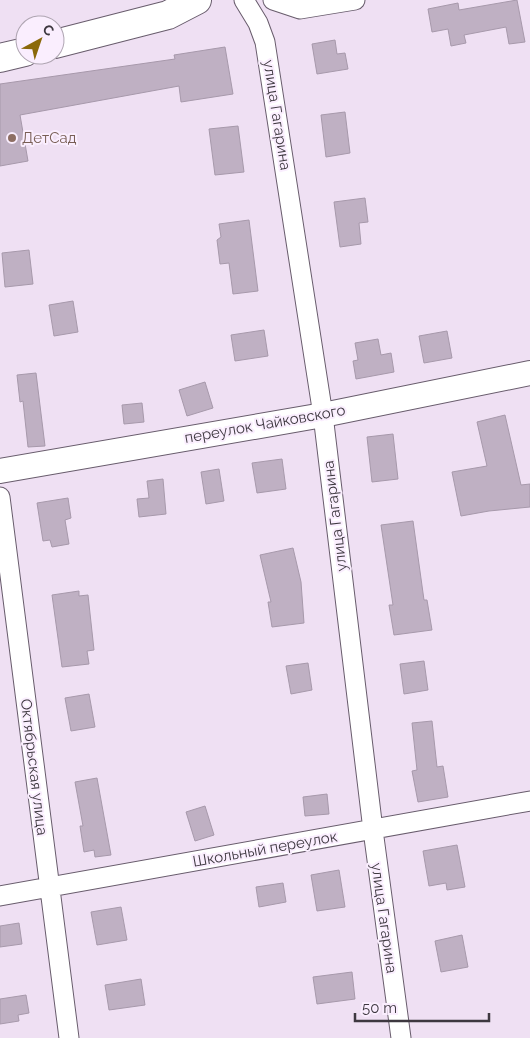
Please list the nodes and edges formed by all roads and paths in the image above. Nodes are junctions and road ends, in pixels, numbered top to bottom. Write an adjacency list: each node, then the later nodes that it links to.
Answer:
1 (197, 0): 5 (main road)
2 (244, 0): 9 (street, улица Гагарина)
3 (273, 0): 4 (street)
4 (355, 0)
5 (65, 41)
6 (15, 54): 7 (main road)
7 (0, 58)
8 (530, 374): 9 (street, переулок Чайковского)
9 (323, 415): 10 (street, переулок Чайковского); 13 (street, улица Гагарина)
10 (0, 471)
11 (0, 496): 14 (street, Октябрьская улица)
12 (530, 801): 13 (street, Школьный переулок)
13 (373, 830): 14 (street, Школьный переулок); 17 (street, улица Гагарина)
14 (50, 888): 15 (street, Школьный переулок); 16 (street, Октябрьская улица)
15 (0, 896)
16 (69, 1038)
17 (401, 1038)

